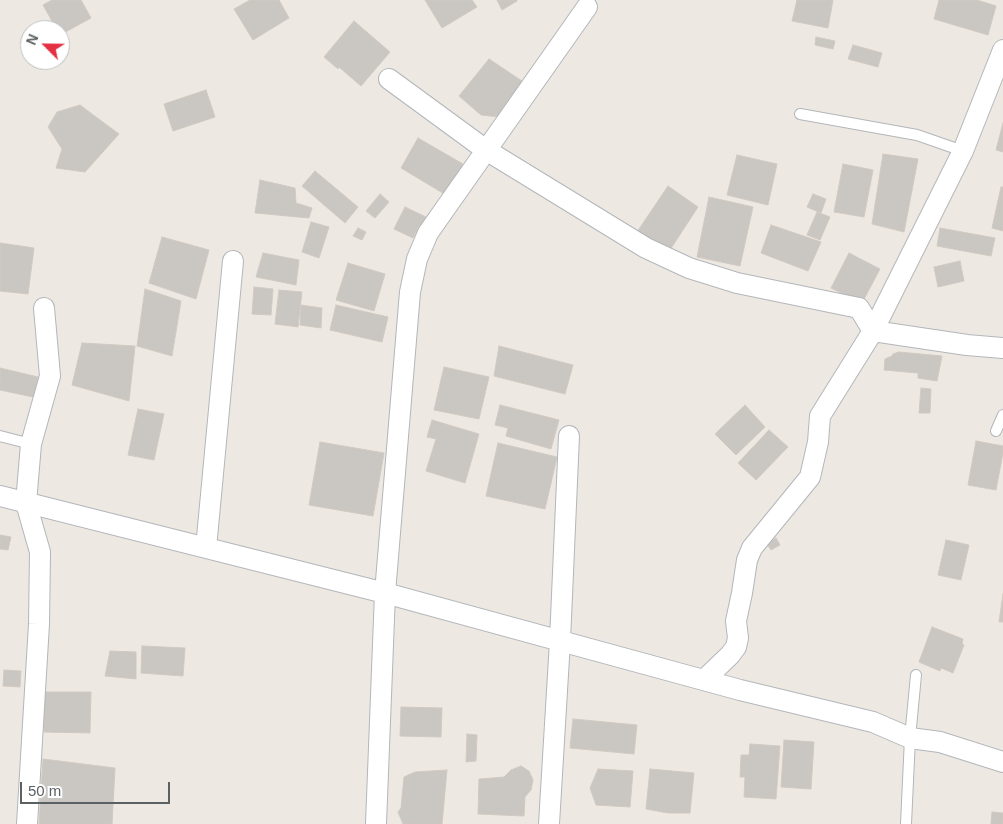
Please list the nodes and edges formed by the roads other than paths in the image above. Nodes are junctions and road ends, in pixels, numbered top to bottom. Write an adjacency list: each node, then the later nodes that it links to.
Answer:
1 (587, 7): 5 (street)
2 (1003, 50): 6 (street)
3 (389, 79): 5 (street)
4 (800, 114): 6 (lane)
5 (486, 150): 9 (street); 19 (street)
6 (963, 151): 9 (street)
7 (233, 261): 18 (street)
8 (44, 308): 15 (street)
9 (873, 331): 10 (street); 22 (street)
10 (1003, 348)
11 (1003, 415): 12 (lane)
12 (996, 431)
13 (0, 436): 15 (lane)
14 (569, 436): 20 (street)
15 (31, 444): 17 (street)
16 (0, 496): 17 (street)
17 (26, 503): 18 (street); 25 (street)
18 (206, 548): 19 (street)
19 (386, 593): 20 (street); 26 (street)
20 (560, 642): 22 (street); 27 (street)
21 (916, 675): 23 (lane)
22 (704, 680): 23 (street)
23 (910, 738): 24 (street); 28 (lane)
24 (1003, 762)
25 (27, 824)
26 (376, 824)
27 (549, 824)
28 (906, 824)

